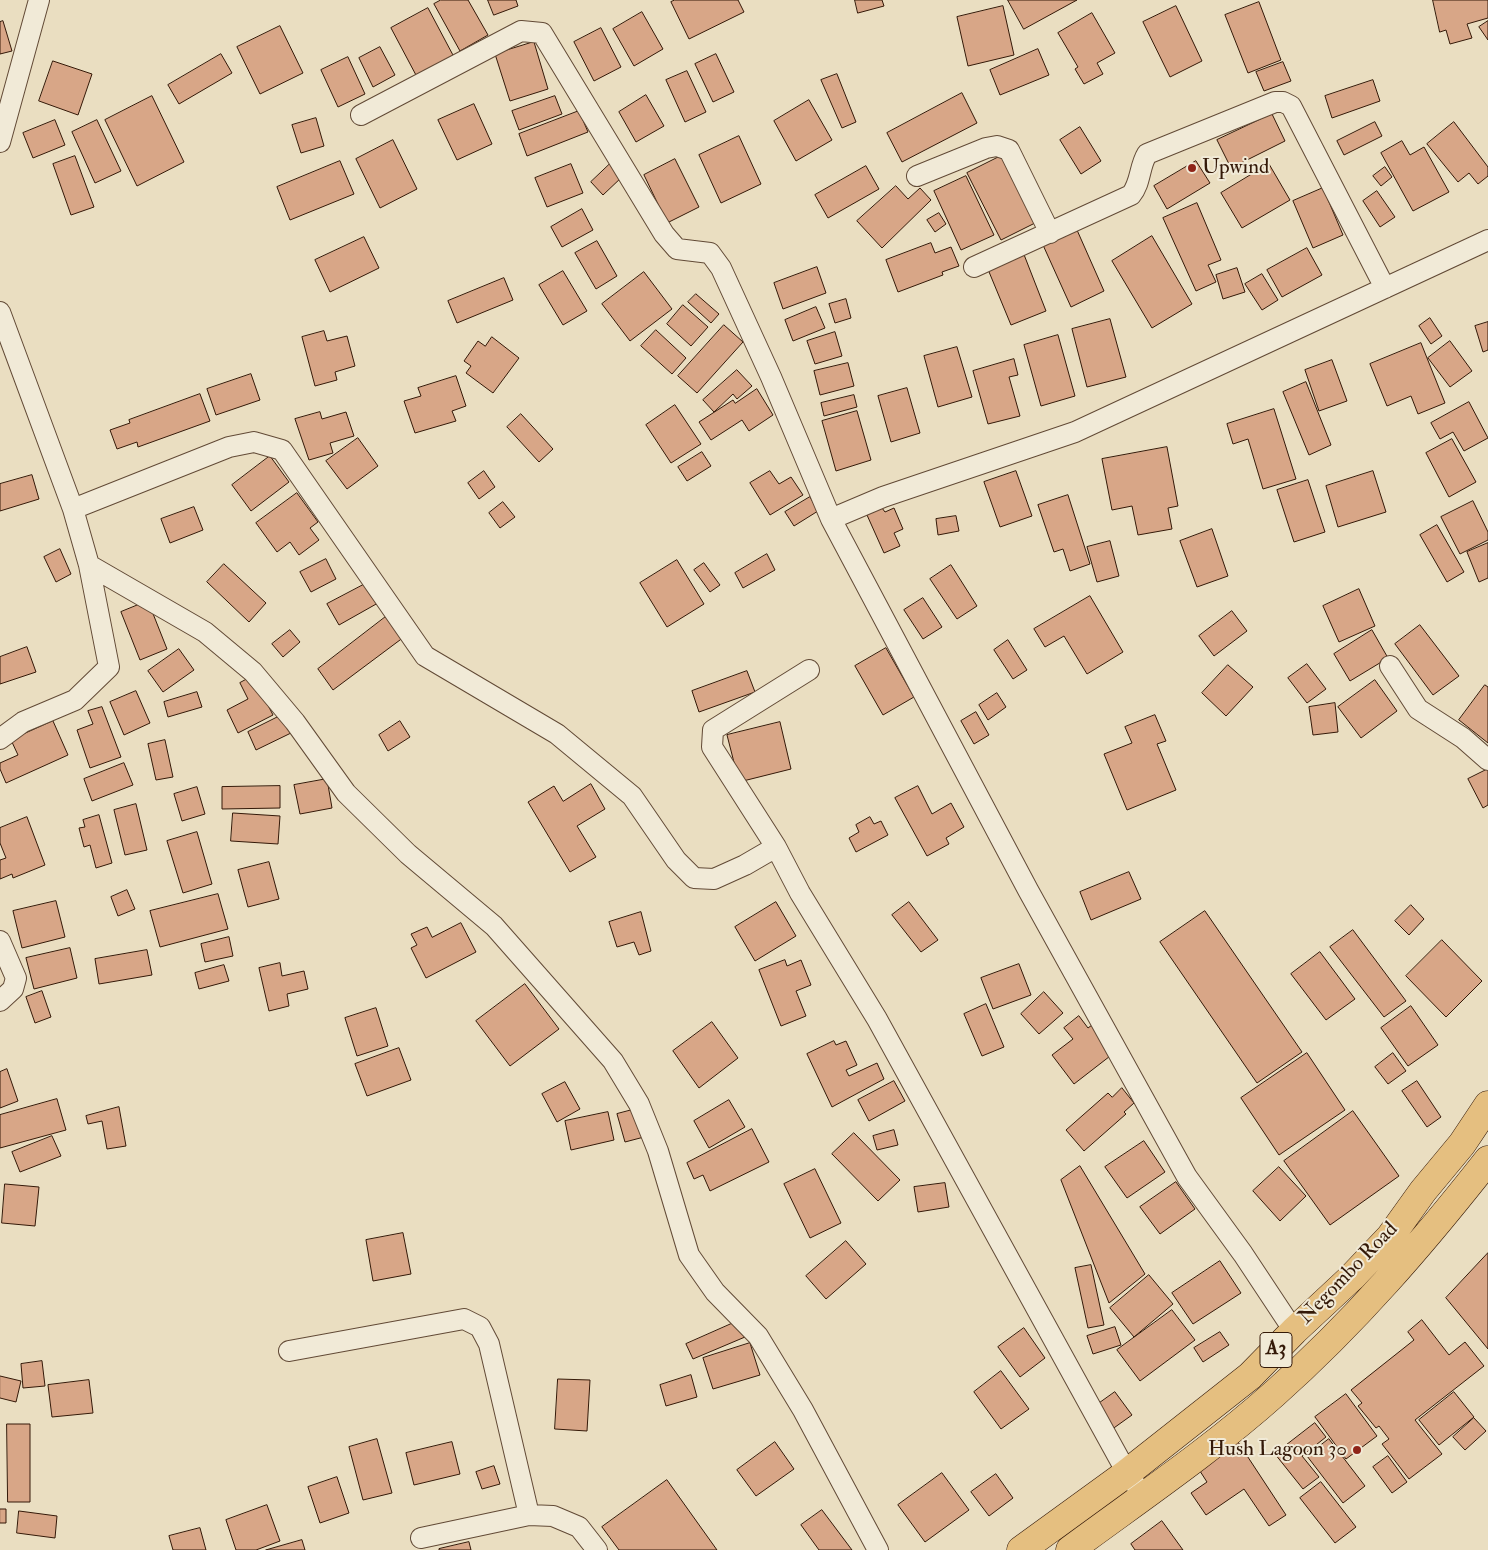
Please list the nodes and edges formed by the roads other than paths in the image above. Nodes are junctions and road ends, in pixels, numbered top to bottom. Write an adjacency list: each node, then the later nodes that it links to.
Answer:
1 (40, 0): 3 (street)
2 (361, 115): 11 (street)
3 (0, 142)
4 (917, 176): 5 (street)
5 (1050, 233): 7 (street); 8 (street)
6 (1488, 240): 8 (street)
7 (974, 267)
8 (1385, 288): 11 (street)
9 (0, 312): 10 (street)
10 (73, 509): 12 (street); 17 (street)
11 (831, 519): 22 (street)
12 (89, 565): 15 (street); 29 (street)
13 (1390, 666): 16 (street)
14 (809, 670): 17 (street)
15 (0, 739)
16 (1488, 760)
17 (776, 847): 24 (street)
18 (0, 941): 19 (street)
19 (0, 1001)
20 (1488, 1106): 22 (highway, Negombo Road / A3)
21 (1488, 1160): 25 (highway, Negombo Road / A3)
22 (1294, 1331): 24 (highway, Negombo Road / A3)
23 (289, 1351): 26 (street)
24 (1127, 1473): 25 (street); 30 (highway, Negombo Road / A3)
25 (1143, 1495): 31 (highway, Negombo Road / A3)
26 (529, 1515): 27 (street); 28 (street)
27 (421, 1538)
28 (597, 1550)
29 (878, 1550)
30 (1021, 1550)
31 (1070, 1550)

